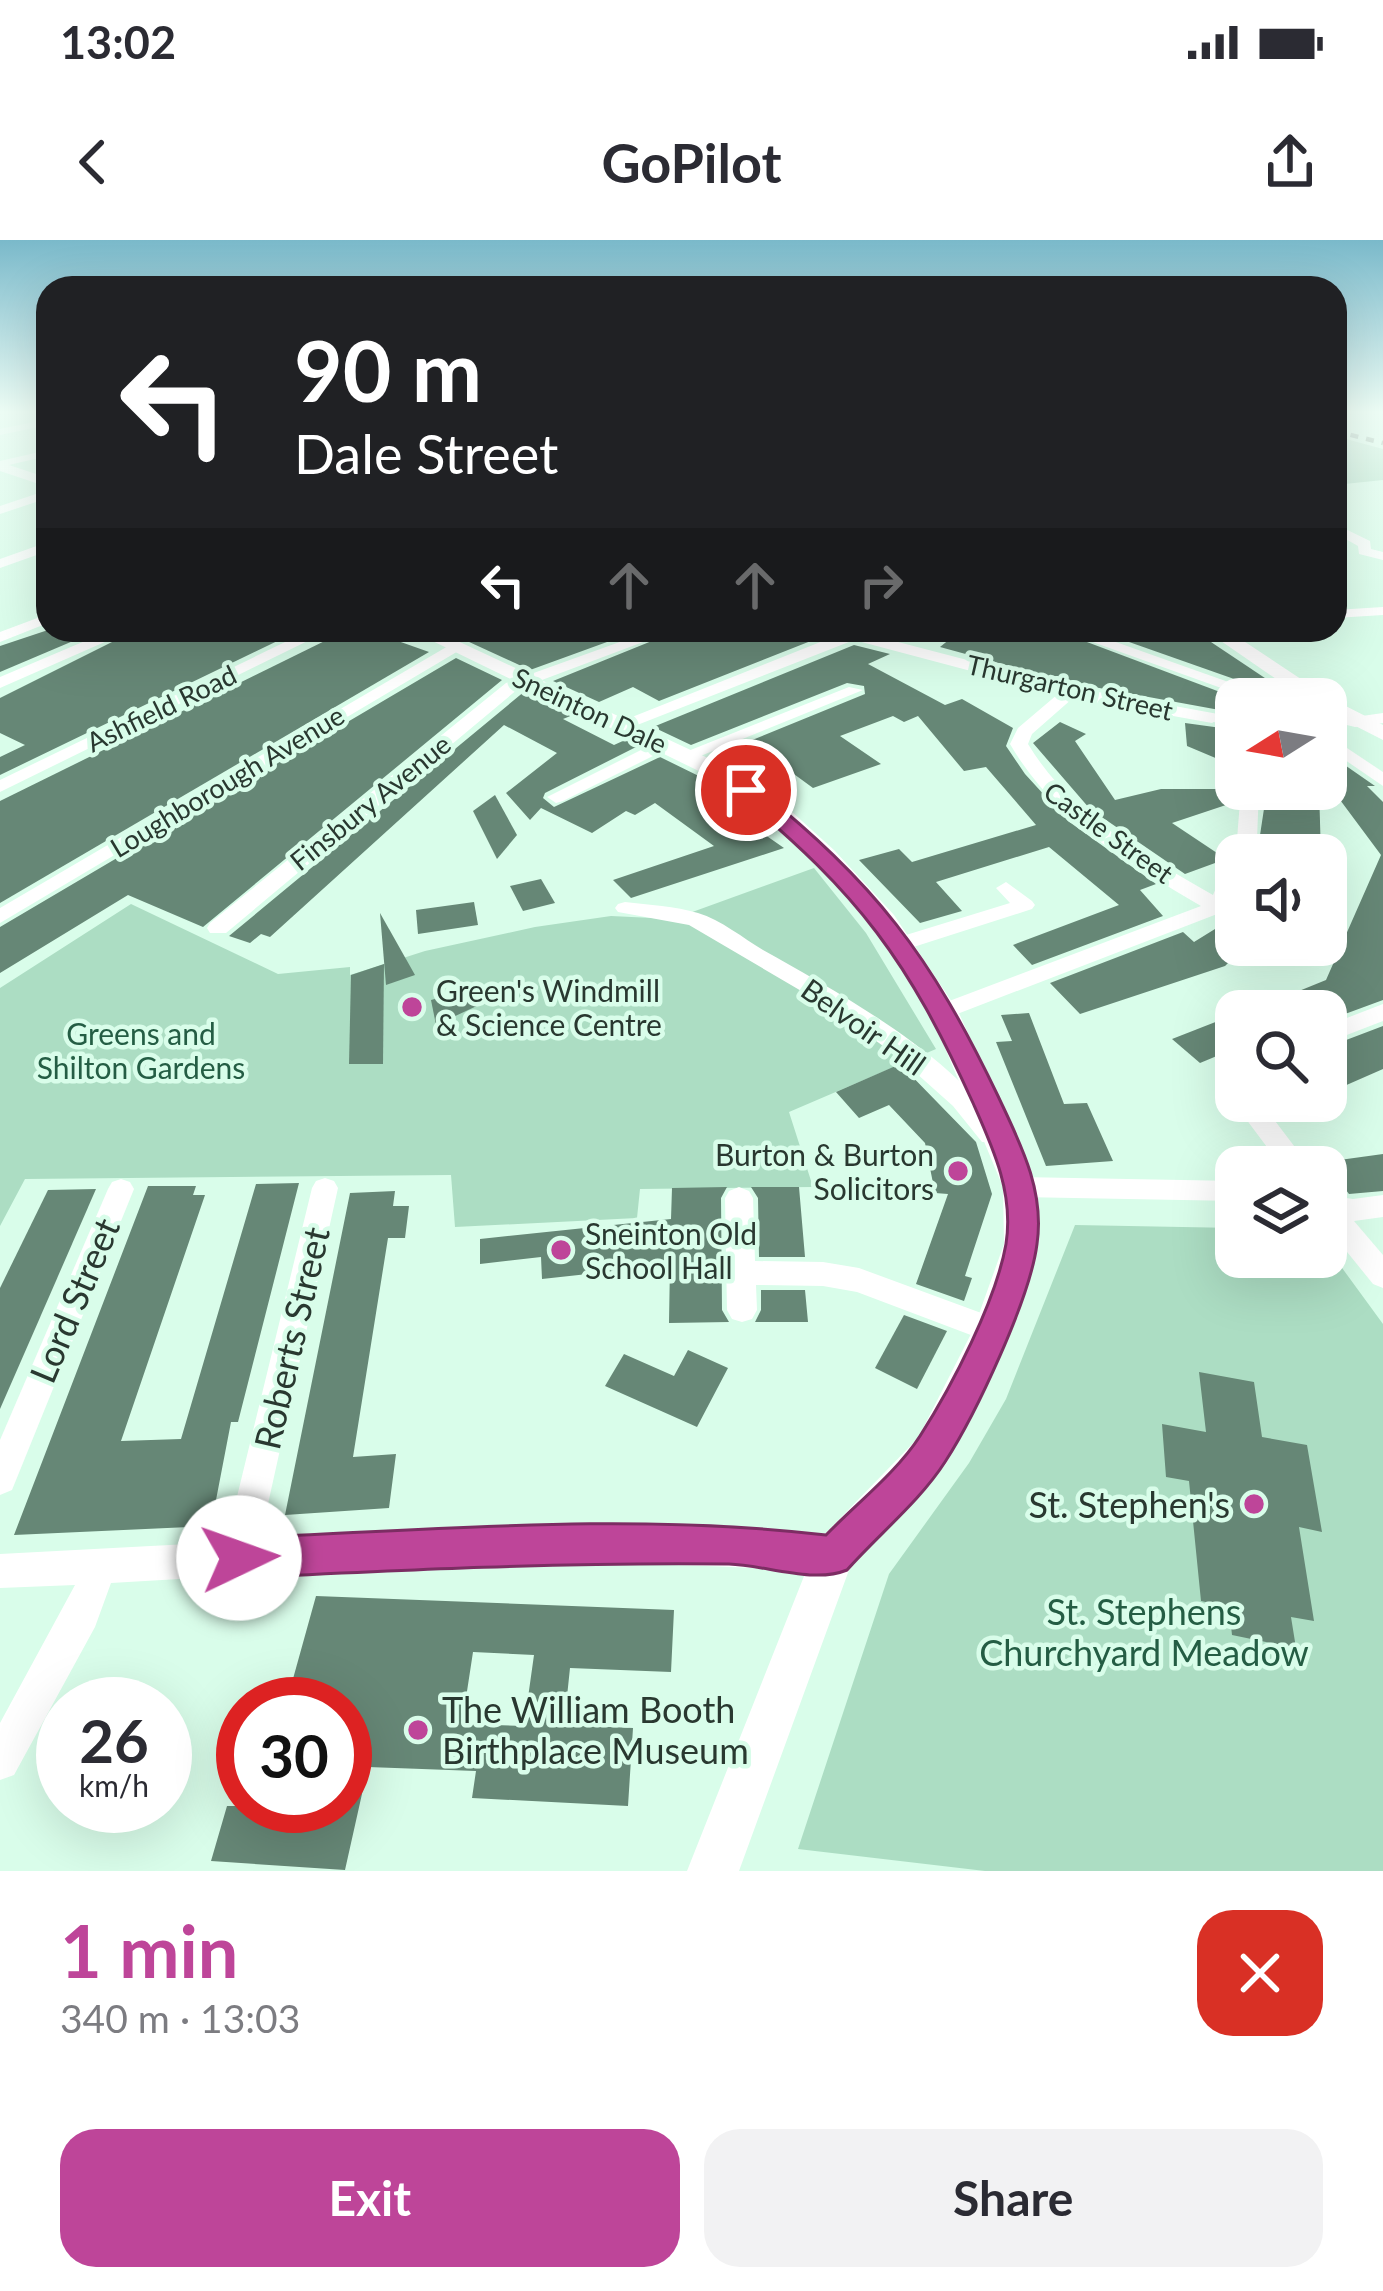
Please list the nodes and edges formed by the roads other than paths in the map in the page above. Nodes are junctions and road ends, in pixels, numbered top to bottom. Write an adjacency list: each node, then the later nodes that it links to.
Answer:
1 (36, 498): 2 (street)
2 (0, 509)
3 (1347, 535): 5 (street)
4 (36, 550): 6 (street)
5 (1383, 556)
6 (0, 564)
7 (1383, 611): 8 (street)
8 (1347, 613)
9 (36, 623): 10 (street)
10 (0, 637)
11 (95, 642): 24 (street)
12 (297, 642): 39 (street, Ashfield Road)
13 (445, 642): 20 (street, Sneinton Dale)
14 (452, 642): 20 (street, Loughborough Avenue)
15 (632, 642): 22 (street)
16 (820, 642): 33 (street)
17 (882, 642): 26 (street, Thurgarton Street)
18 (1102, 642): 23 (street)
19 (1232, 642): 21 (street)
20 (449, 644): 22 (street, Sneinton Dale); 45 (street, Loughborough Avenue)
21 (1288, 678)
22 (525, 679): 33 (street, Sneinton Dale); 46 (street, Finsbury Avenue)
23 (1215, 681)
24 (0, 682)
25 (855, 690): 37 (street)
26 (1070, 692): 28 (street, Thurgarton Street); 42 (street, Castle Street)
27 (1347, 717): 32 (street)
28 (1212, 718): 29 (street, Thurgarton Street)
29 (1215, 718)
30 (1383, 718): 32 (street)
31 (1347, 720): 32 (street)
32 (1355, 722): 34 (street)
33 (621, 724): 35 (street, Sneinton Dale)
34 (1383, 734)
35 (663, 744): 37 (street, Sneinton Dale); 40 (street)
36 (1347, 754): 38 (street)
37 (688, 755): 47 (street, Sneinton Dale)
38 (1383, 781)
39 (0, 787)
40 (556, 797)
41 (1006, 888): 47 (street)
42 (1215, 905)
43 (625, 908): 53 (street, Belvoir Hill)
44 (1215, 908): 48 (street)
45 (0, 916)
46 (218, 928)
47 (901, 944): 48 (street, Sneinton Dale)
48 (944, 1011): 53 (street, Sneinton Dale)
49 (1383, 1012): 50 (street)
50 (1347, 1026)
51 (1263, 1122): 52 (street)
52 (1281, 1146)
53 (1016, 1173): 56 (street); 64 (street)
54 (325, 1188): 67 (street, Roberts Street)
55 (121, 1189): 65 (street, Lord Street)
56 (1215, 1189)
57 (739, 1198): 61 (street)
58 (1347, 1206): 59 (street)
59 (1383, 1206)
60 (1347, 1231): 62 (street)
61 (740, 1273): 63 (street); 64 (street)
62 (1383, 1276)
63 (742, 1310)
64 (992, 1330): 66 (street)
65 (0, 1479)
66 (833, 1556): 67 (street); 71 (street)
67 (239, 1558): 68 (street)
68 (99, 1568): 69 (street); 70 (street)
69 (0, 1571)
70 (0, 1761)
71 (712, 1871)

